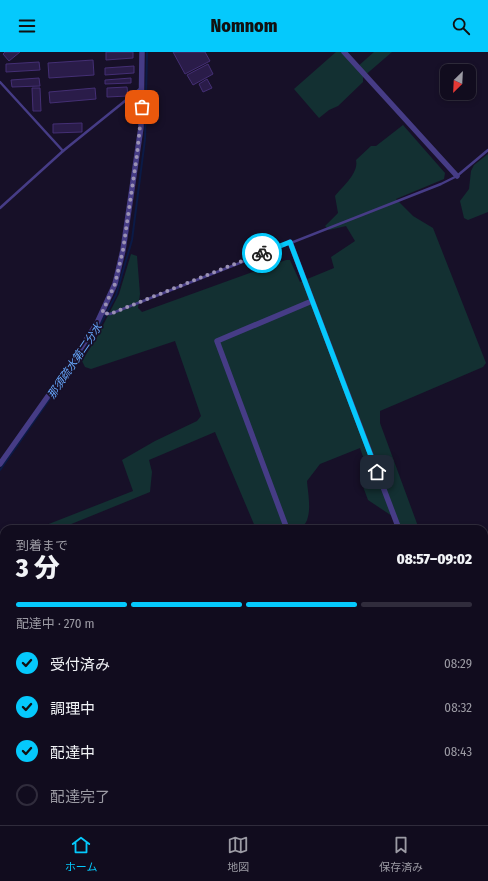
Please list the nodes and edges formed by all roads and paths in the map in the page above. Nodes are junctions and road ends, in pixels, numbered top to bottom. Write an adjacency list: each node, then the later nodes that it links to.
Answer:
1 (142, 52): 4 (street)
2 (344, 52): 7 (street)
3 (0, 82): 6 (lane)
4 (142, 88): 6 (lane); 11 (street)
5 (488, 150): 7 (lane)
6 (63, 151): 8 (lane)
7 (457, 176): 9 (lane)
8 (0, 208)
9 (290, 242): 10 (street); 11 (lane)
10 (312, 301): 13 (street); 14 (street)
11 (102, 313): 12 (street)
12 (0, 464)
13 (286, 525)
14 (397, 525)

